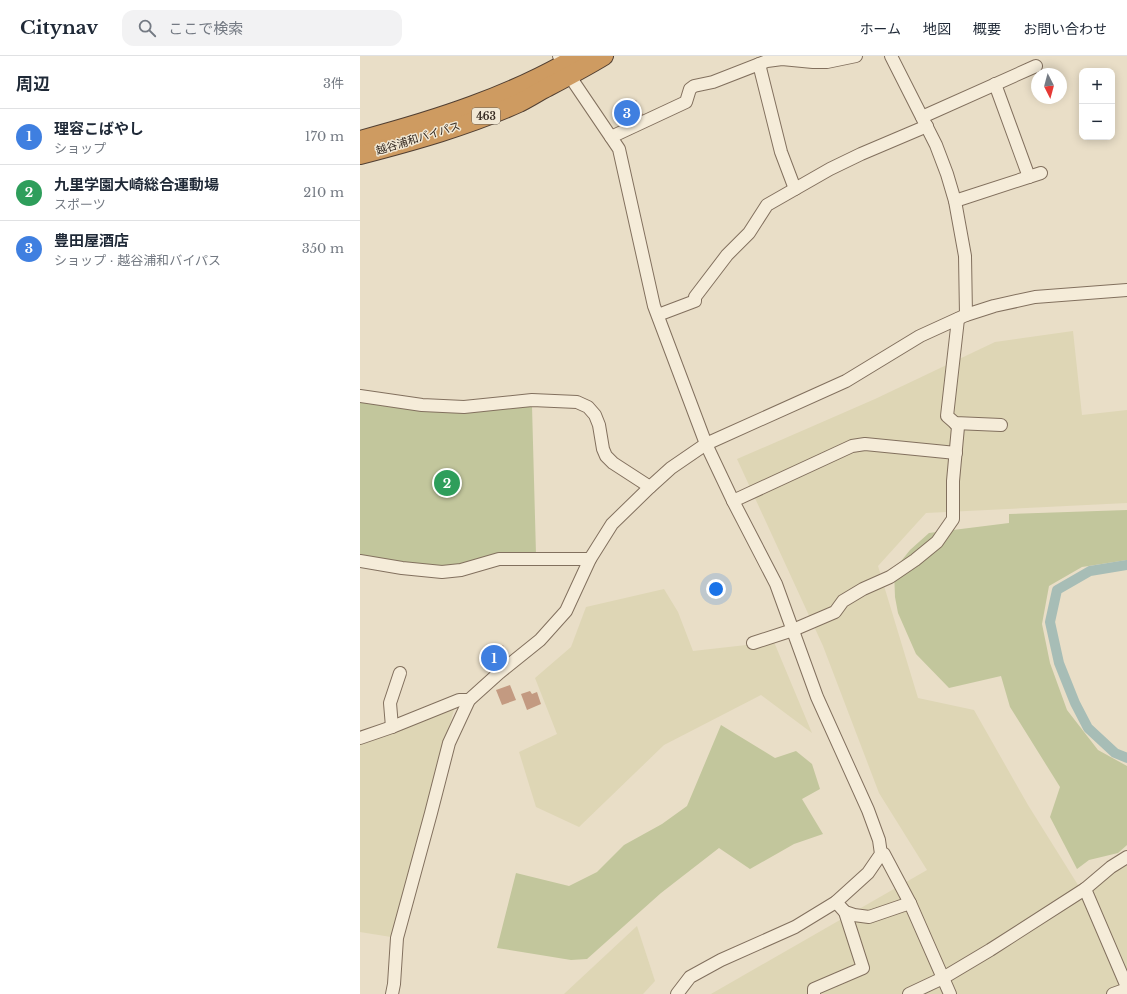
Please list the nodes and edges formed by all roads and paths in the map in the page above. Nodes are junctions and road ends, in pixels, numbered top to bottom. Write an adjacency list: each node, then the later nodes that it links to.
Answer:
1 (604, 56): 5 (highway, 越谷浦和バイパス / 463)
2 (856, 56): 4 (street)
3 (891, 56): 8 (street)
4 (765, 60): 9 (street); 14 (street)
5 (568, 63): 9 (street); 10 (highway, 越谷浦和バイパス / 463); 11 (highway, 越谷浦和バイパス / 463)
6 (1036, 66): 7 (street)
7 (995, 84): 8 (street); 13 (street)
8 (924, 121): 14 (street); 15 (street)
9 (611, 137): 17 (street)
10 (360, 140)
11 (360, 155)
12 (1041, 173): 13 (street)
13 (1029, 177): 15 (street)
14 (795, 189): 17 (street)
15 (955, 202): 18 (street)
16 (1127, 290): 18 (street)
17 (658, 315): 22 (street)
18 (962, 317): 20 (street); 22 (street)
19 (360, 396): 24 (street)
20 (955, 423): 21 (street); 23 (street)
21 (1001, 425)
22 (706, 444): 24 (street); 25 (street)
23 (956, 453): 25 (street); 28 (street)
24 (650, 486): 26 (street)
25 (733, 501): 28 (street)
26 (590, 559): 27 (street); 31 (street)
27 (360, 561)
28 (793, 630): 29 (street); 34 (street)
29 (753, 643)
30 (400, 673): 32 (street)
31 (469, 700): 32 (street); 42 (street)
32 (392, 727): 33 (street)
33 (360, 738)
34 (881, 854): 37 (street); 38 (street)
35 (1127, 857): 36 (street)
36 (1085, 889): 40 (street); 41 (street)
37 (836, 902): 39 (street); 43 (street)
38 (910, 903): 39 (street); 40 (street)
39 (845, 912): 44 (street)
40 (944, 978): 45 (street); 46 (street)
41 (1127, 988): 47 (street)
42 (392, 994)
43 (677, 994)
44 (814, 994)
45 (909, 994)
46 (950, 994)
47 (1113, 994)

